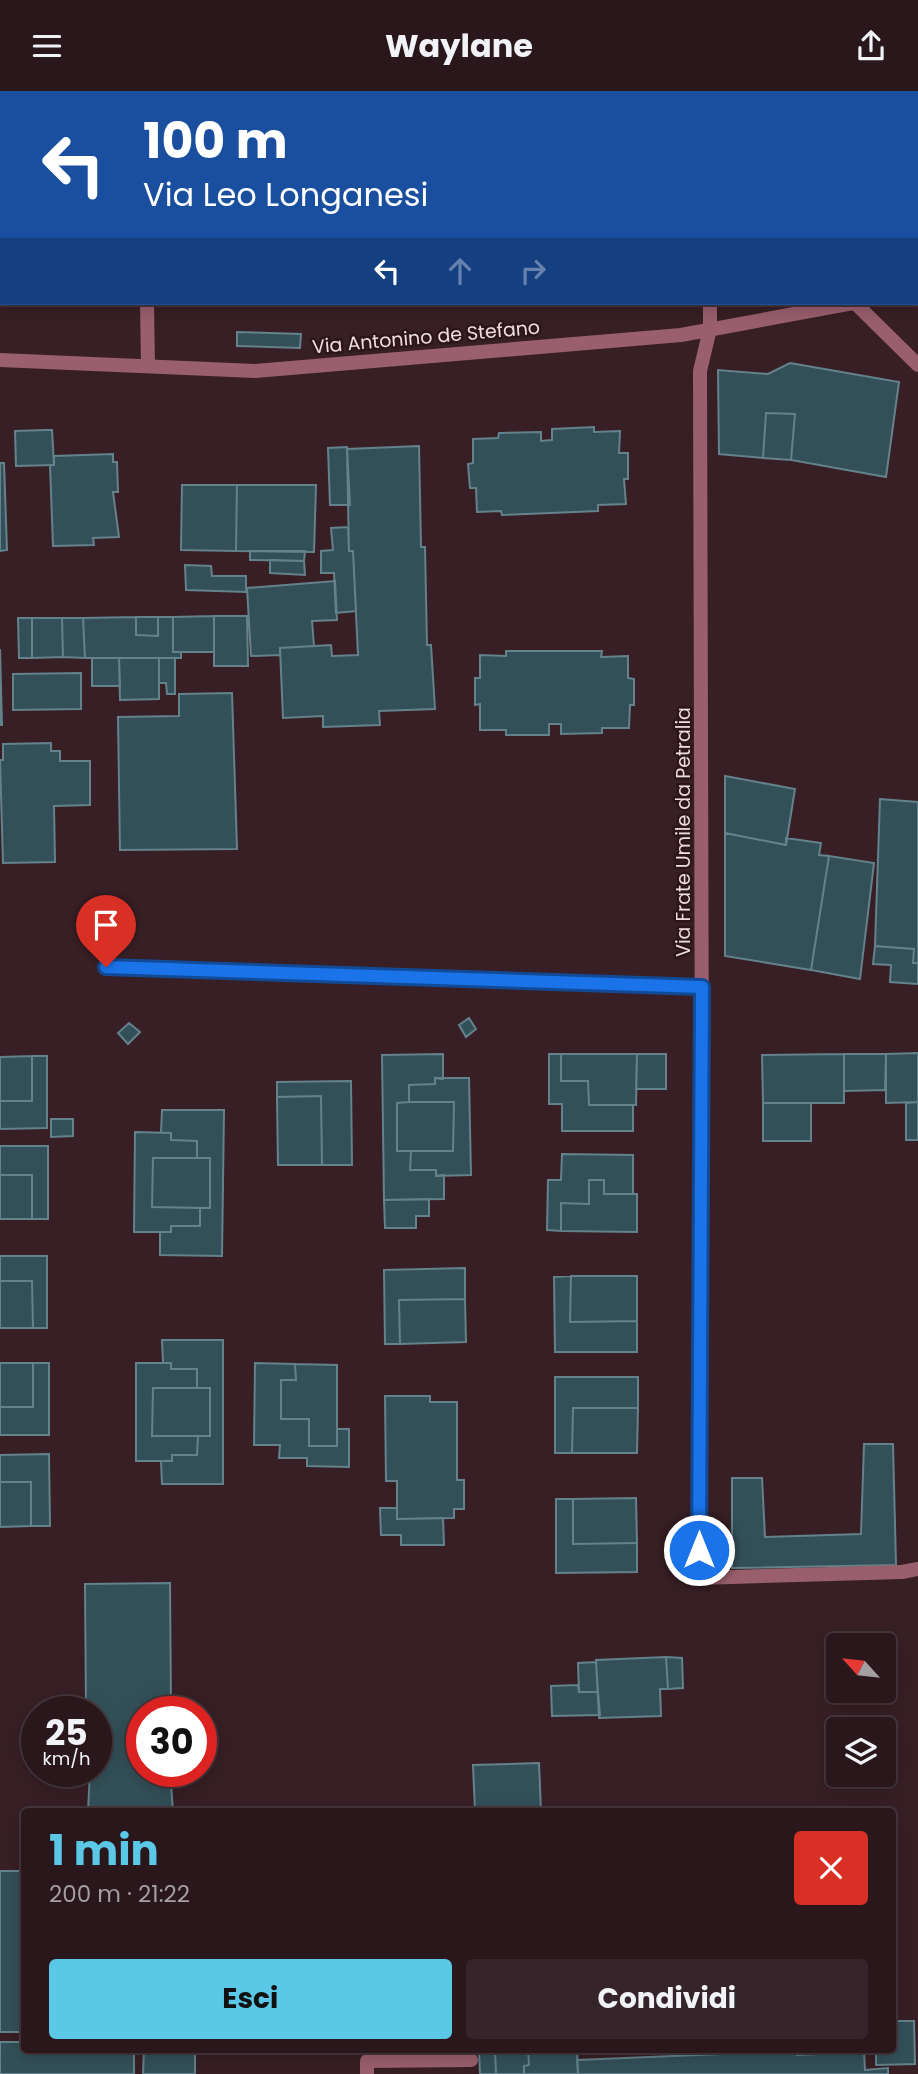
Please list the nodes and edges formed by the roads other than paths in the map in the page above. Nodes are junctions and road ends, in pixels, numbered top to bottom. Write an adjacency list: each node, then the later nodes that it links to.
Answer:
1 (147, 305): 8 (street)
2 (710, 305): 5 (street, Via Frate Umile da Petralia)
3 (843, 305): 5 (street, Via Antonino de Stefano)
4 (856, 305): 7 (street)
5 (710, 329): 8 (street, Via Antonino de Stefano); 10 (street, Via Frate Umile da Petralia)
6 (0, 360): 8 (street, Via Antonino de Stefano)
7 (918, 365)
8 (148, 366)
9 (106, 967): 10 (street)
10 (702, 987): 11 (street, Via Frate Umile da Petralia)
11 (918, 1569)
12 (471, 2060): 13 (street)
13 (367, 2074)

